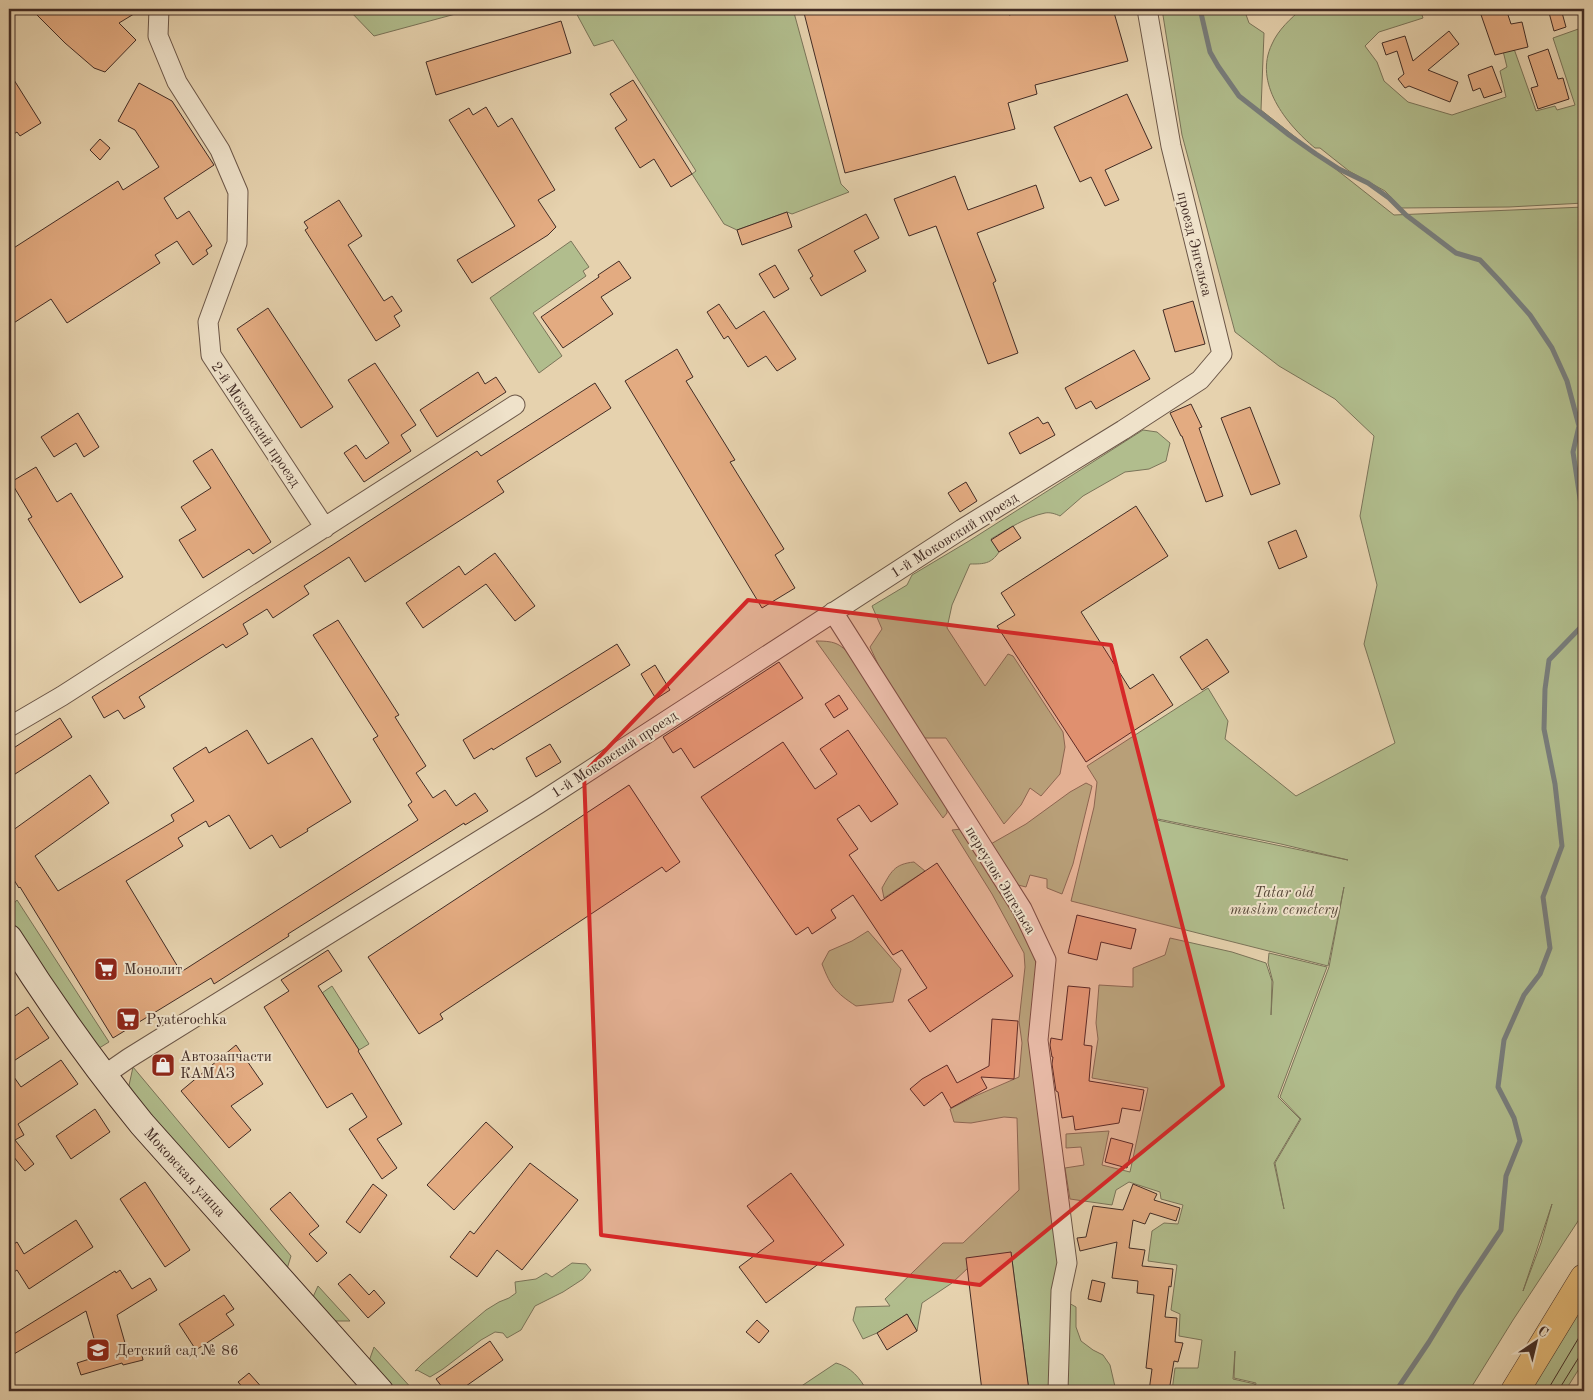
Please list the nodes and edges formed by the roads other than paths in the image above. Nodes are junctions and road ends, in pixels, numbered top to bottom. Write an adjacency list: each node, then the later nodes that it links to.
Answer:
1 (159, 9): 5 (street, 2-й Моковский проезд)
2 (1147, 9): 4 (street, проезд Энгельса)
3 (515, 405): 5 (street)
4 (1123, 430): 6 (street, 1-й Моковский проезд)
5 (325, 528): 7 (street)
6 (833, 612): 9 (street, 1-й Моковский проезд); 12 (street, переулок Энгельса)
7 (9, 726)
8 (9, 938): 9 (street, Моковская улица)
9 (103, 1076): 11 (street, Моковская улица)
10 (1584, 1278): 13 (main road)
11 (380, 1391)
12 (1058, 1391)
13 (1515, 1391)

